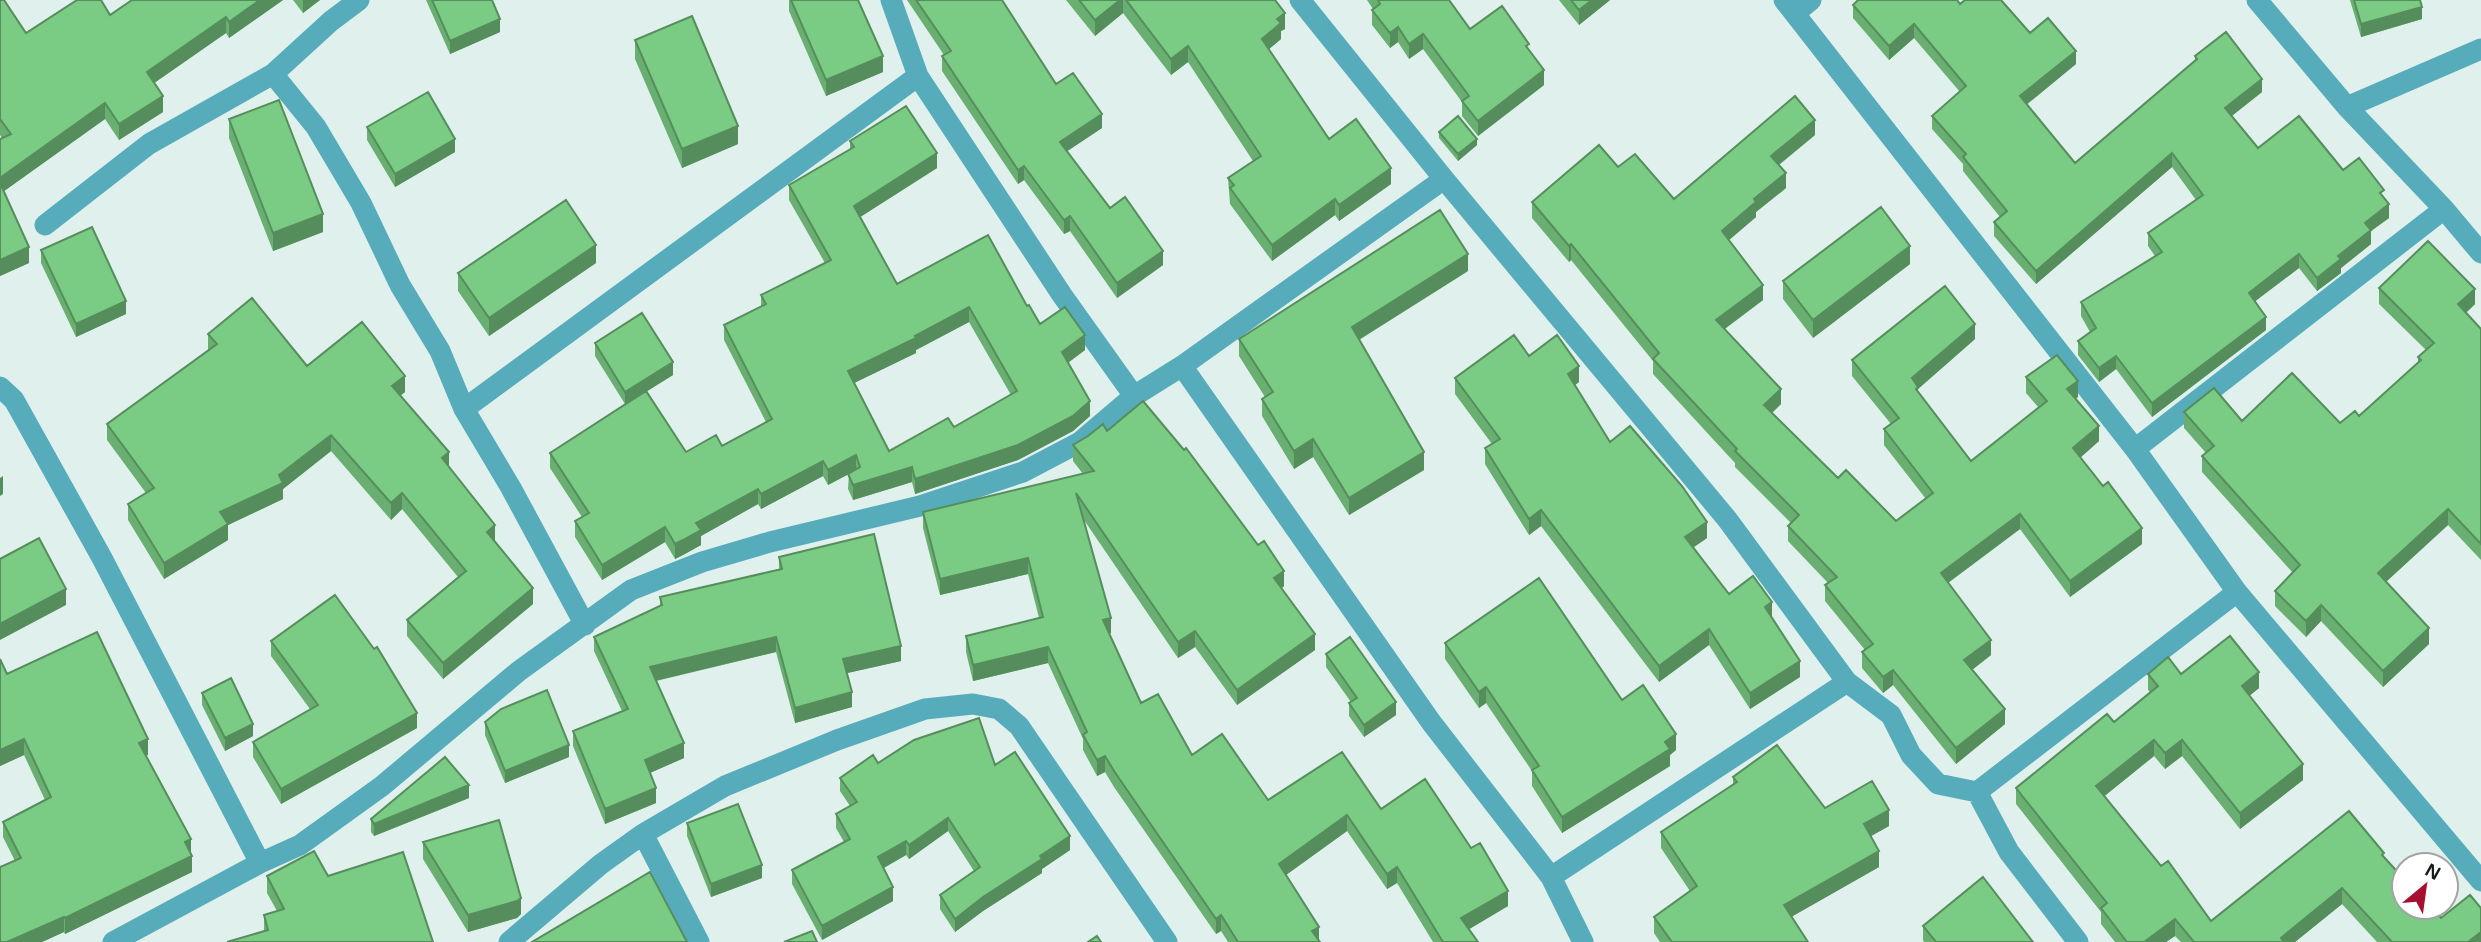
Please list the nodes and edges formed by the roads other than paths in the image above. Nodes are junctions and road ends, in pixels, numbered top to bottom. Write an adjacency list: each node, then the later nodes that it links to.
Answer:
1 (359, 0): 7 (street)
2 (891, 0): 8 (street)
3 (1300, 0): 10 (street)
4 (2257, 0): 9 (street)
5 (1796, 4): 18 (street)
6 (2481, 48): 9 (street)
7 (273, 74): 12 (street); 17 (street)
8 (918, 76): 16 (street); 17 (street)
9 (2347, 107): 11 (street)
10 (1444, 179): 14 (street); 21 (street)
11 (2444, 209): 13 (street); 18 (street)
12 (45, 225)
13 (2481, 253)
14 (1182, 366): 16 (street); 25 (street)
15 (0, 387): 24 (street)
16 (1134, 396): 20 (street)
17 (464, 409): 20 (street)
18 (2135, 449): 19 (street)
19 (2237, 592): 22 (street); 26 (street)
20 (584, 625): 24 (street)
21 (1847, 682): 22 (street); 25 (street)
22 (1977, 792): 32 (street)
23 (643, 834): 28 (street); 29 (street); 30 (street)
24 (260, 863): 27 (street)
25 (1551, 877): 31 (street)
26 (2481, 881)
27 (113, 942)
28 (509, 942)
29 (699, 942)
30 (1167, 942)
31 (1583, 942)
32 (2078, 942)

